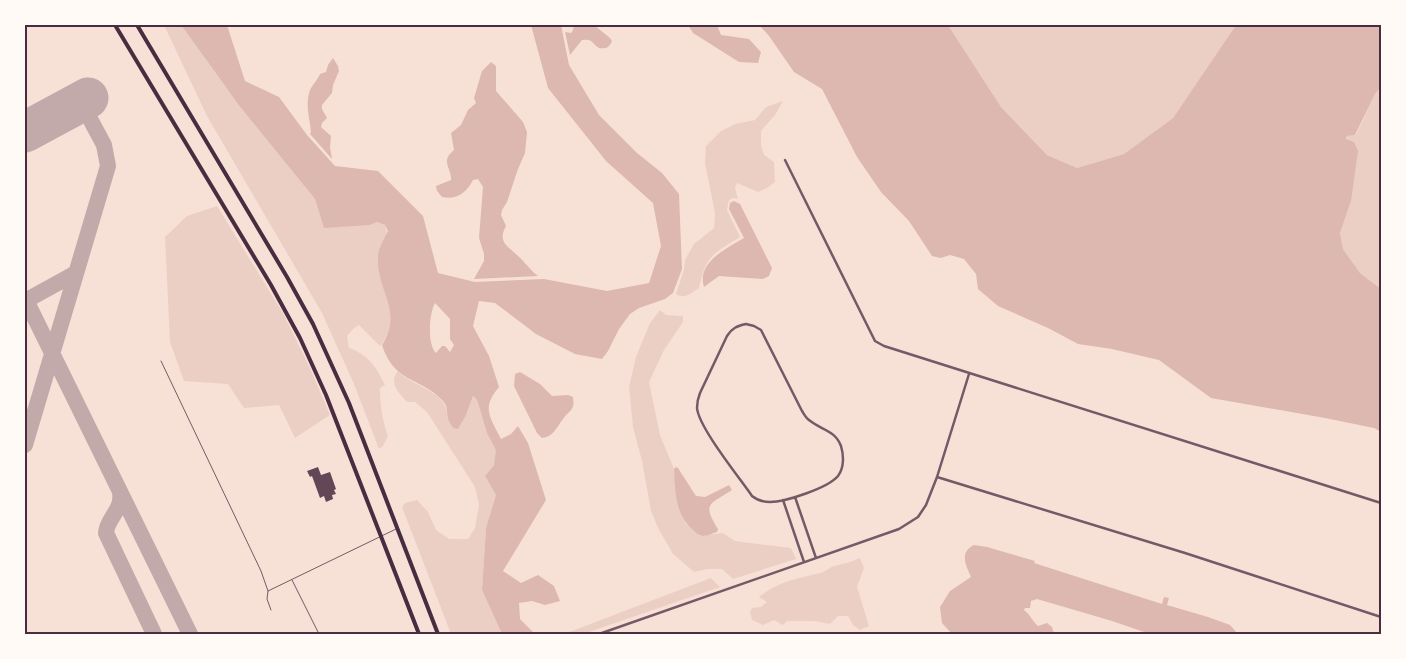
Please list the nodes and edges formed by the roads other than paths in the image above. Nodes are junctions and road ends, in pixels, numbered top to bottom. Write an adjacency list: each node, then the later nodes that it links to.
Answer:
1 (115, 25): 11 (main road)
2 (137, 25): 10 (main road)
3 (785, 160): 5 (street)
4 (161, 362): 15 (lane)
5 (969, 374): 6 (street); 9 (street)
6 (937, 477): 12 (street); 17 (street)
7 (795, 496): 8 (street); 8 (street); 12 (street)
8 (783, 500): 13 (street)
9 (1381, 503)
10 (397, 528): 11 (lane); 20 (main road)
11 (381, 536): 14 (lane); 19 (main road)
12 (816, 558): 13 (street)
13 (804, 562): 21 (street)
14 (292, 579): 15 (lane); 18 (lane)
15 (268, 590): 16 (lane)
16 (271, 610)
17 (1381, 617)
18 (319, 634)
19 (419, 634)
20 (438, 634)
21 (599, 634)

